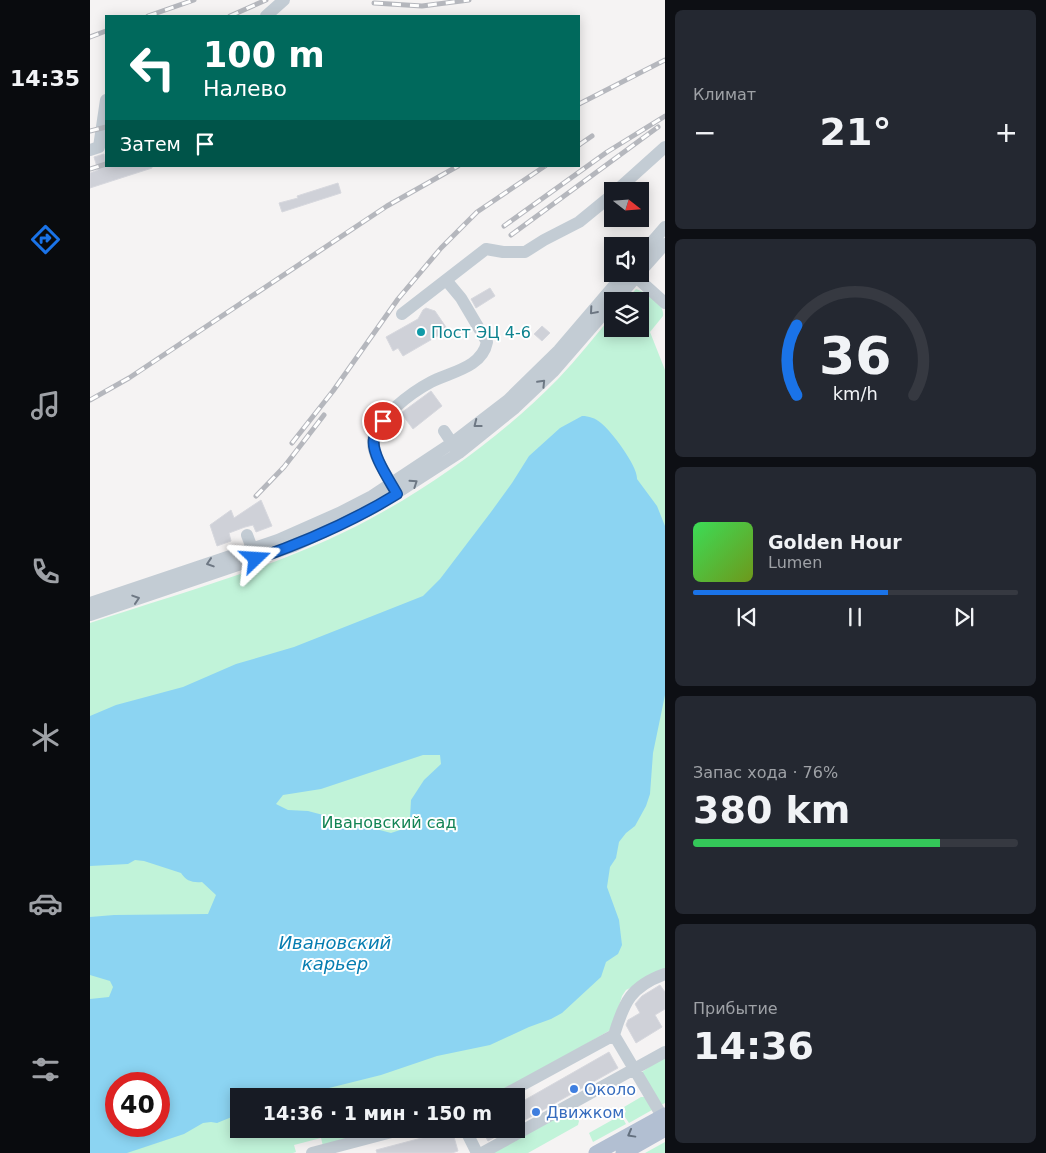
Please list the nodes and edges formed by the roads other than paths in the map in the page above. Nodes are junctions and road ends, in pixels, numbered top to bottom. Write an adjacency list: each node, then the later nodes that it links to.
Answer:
1 (284, 0): 2 (street)
2 (267, 15)
3 (105, 106): 4 (street)
4 (98, 147)
5 (665, 147): 6 (street)
6 (626, 182)
7 (604, 202): 11 (street)
8 (664, 235): 9 (street); 10 (street)
9 (649, 248)
10 (649, 255)
11 (446, 280): 15 (street); 19 (street)
12 (627, 282): 18 (street, one-way to 18)
13 (643, 282): 14 (street)
14 (665, 303)
15 (402, 314)
16 (604, 314): 18 (street, one-way to 16)
17 (444, 431): 18 (street)
18 (456, 448): 19 (street)
19 (394, 489): 21 (street)
20 (247, 535): 21 (street)
21 (254, 554): 22 (street, one-way to 22); 23 (street, one-way to 21)
22 (90, 603)
23 (90, 615)
24 (665, 974): 25 (street)
25 (614, 1035): 27 (street); 28 (street)
26 (665, 1052): 27 (street)
27 (635, 1068): 29 (street); 34 (street)
28 (517, 1088)
29 (664, 1120): 35 (main road, one-way to 35); 36 (main road)
30 (368, 1138): 32 (street)
31 (470, 1138): 33 (street)
32 (312, 1153)
33 (477, 1153)
34 (482, 1153)
35 (596, 1153)
36 (623, 1153)

